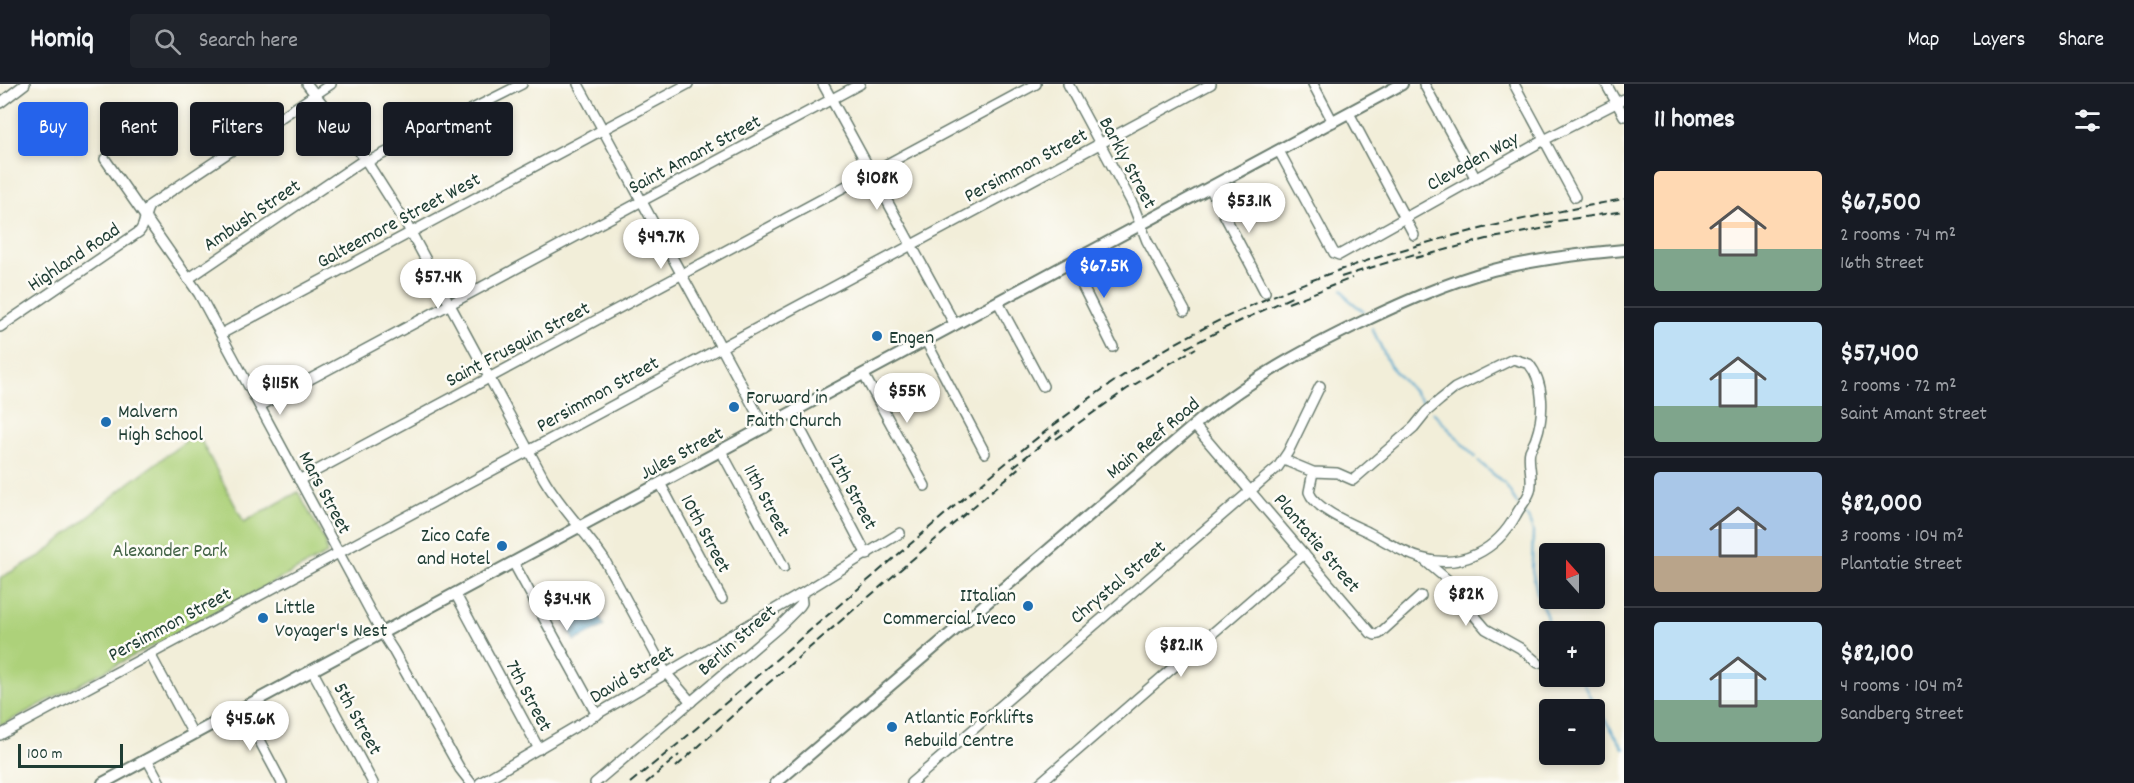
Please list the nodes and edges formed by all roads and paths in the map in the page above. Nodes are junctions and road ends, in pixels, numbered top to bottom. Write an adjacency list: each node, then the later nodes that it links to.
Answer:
1 (25, 84): 20 (street)
2 (307, 84): 18 (street)
3 (331, 84): 18 (street, Highland Road)
4 (522, 84): 30 (street, Ambush Street)
5 (578, 84): 25 (street)
6 (688, 84): 25 (street, Galteemore Street West)
7 (823, 84): 19 (street)
8 (860, 84): 19 (street, Saint Amant Street)
9 (1036, 84): 31 (street, Saint Frusquin Street)
10 (1068, 84): 27 (street, Barkly Street)
11 (1211, 84): 27 (street, Persimmon Street)
12 (1312, 84): 24 (street)
13 (1402, 84): 22 (main road, Jules Street)
14 (1424, 84): 32 (street)
15 (1514, 84): 26 (street)
16 (1606, 84): 21 (street)
17 (0, 90): 20 (street)
18 (316, 94): 30 (street); 36 (street, Highland Road)
19 (831, 99): 31 (street); 35 (street, Saint Amant Street)
20 (3, 101)
21 (1620, 101): 23 (street); 26 (street, Cleveden Way)
22 (1349, 113): 24 (main road, Jules Street); 37 (street)
23 (1624, 116)
24 (1333, 122): 28 (main road, Jules Street)
25 (603, 130): 35 (street); 39 (street, Galteemore Street West)
26 (1544, 140): 32 (street, Cleveden Way); 34 (street)
27 (1100, 144): 38 (street, Barkly Street); 41 (street, Persimmon Street)
28 (1279, 151): 33 (main road, Jules Street); 37 (street, Cleveden Way)
29 (105, 159): 36 (street, Mars Street)
30 (366, 161): 39 (street); 45 (street, Ambush Street)
31 (872, 172): 41 (street); 44 (street, Saint Frusquin Street)
32 (1476, 179): 37 (street, Cleveden Way)
33 (1210, 188): 38 (main road, Jules Street); 46 (street)
34 (1575, 197)
35 (642, 201): 44 (street); 48 (street, Saint Amant Street)
36 (146, 219): 45 (street, Mars Street); 51 (street, Highland Road)
37 (1405, 219): 40 (street)
38 (1142, 225): 43 (main road, Jules Street); 49 (street, Barkly Street)
39 (411, 233): 48 (street); 52 (street, Galteemore Street West)
40 (1414, 235)
41 (912, 246): 50 (street); 54 (street, Persimmon Street)
42 (1624, 250): 62 (main road, Main Reef Road)
43 (1071, 263): 47 (main road, Jules Street); 55 (street)
44 (682, 274): 54 (street); 57 (street, Saint Frusquin Street)
45 (189, 279): 52 (street, Mars Street)
46 (1265, 292)
47 (998, 302): 50 (main road, Jules Street); 58 (street)
48 (450, 304): 57 (street); 60 (street, Saint Amant Street)
49 (1185, 311)
50 (955, 325): 53 (main road, Jules Street)
51 (0, 327)
52 (221, 334): 60 (street, Mars Street)
53 (926, 341): 56 (main road, Jules Street); 66 (street)
54 (720, 347): 63 (street); 65 (street, Persimmon Street)
55 (1113, 347)
56 (864, 375): 61 (main road, Jules Street); 71 (street)
57 (489, 378): 65 (street); 69 (street, Saint Frusquin Street)
58 (1042, 386)
59 (1320, 386): 67 (street, Chrystal Street)
60 (260, 406): 69 (street, Mars Street)
61 (792, 413): 63 (main road, Jules Street); 77 (street, 12th Street)
62 (1194, 425): 72 (street, Plantatie Street); 104 (main road, Main Reef Road)
63 (765, 428): 64 (main road, Jules Street)
64 (721, 451): 70 (main road, Jules Street); 80 (street, 11th Street)
65 (528, 452): 73 (street); 75 (street, Persimmon Street)
66 (985, 453)
67 (1284, 460): 68 (street); 72 (street, Chrystal Street)
68 (1313, 472): 78 (street); 78 (street)
69 (300, 480): 75 (street, Mars Street)
70 (660, 483): 73 (main road, Jules Street); 84 (street, 10th Street)
71 (925, 486)
72 (1252, 491): 76 (street, Plantatie Street); 105 (street, Chrystal Street)
73 (578, 527): 79 (main road, Jules Street); 89 (street)
74 (900, 533): 77 (street, Berlin Street)
75 (338, 553): 85 (street, Mars Street); 86 (street, Persimmon Street)
76 (1304, 554): 83 (street, Plantatie Street); 106 (street)
77 (867, 555): 82 (street, Berlin Street)
78 (1422, 559): 87 (street)
79 (513, 562): 81 (main road, Jules Street); 92 (street)
80 (783, 567)
81 (455, 593): 85 (main road, Jules Street); 95 (street, 7th Street)
82 (801, 594): 89 (street, David Street); 90 (street, Berlin Street)
83 (1421, 596)
84 (722, 599)
85 (382, 633): 88 (main road, Jules Street); 101 (street, Mars Street)
86 (150, 654): 93 (street); 94 (street, Persimmon Street)
87 (1538, 663)
88 (312, 670): 91 (main road, Jules Street); 100 (street, 5th Street)
89 (666, 673): 90 (street); 92 (street, David Street)
90 (691, 702): 103 (street, Berlin Street)
91 (242, 708): 93 (main road, Jules Street); 99 (street)
92 (597, 715): 95 (street, David Street)
93 (193, 734): 96 (main road, Jules Street)
94 (0, 735)
95 (538, 749): 102 (street, David Street)
96 (147, 759): 97 (main road, Jules Street); 98 (street)
97 (103, 783)
98 (160, 783)
99 (282, 783)
100 (373, 783)
101 (471, 783)
102 (480, 783)
103 (596, 783)
104 (776, 783)
105 (911, 783)
106 (1040, 783)

